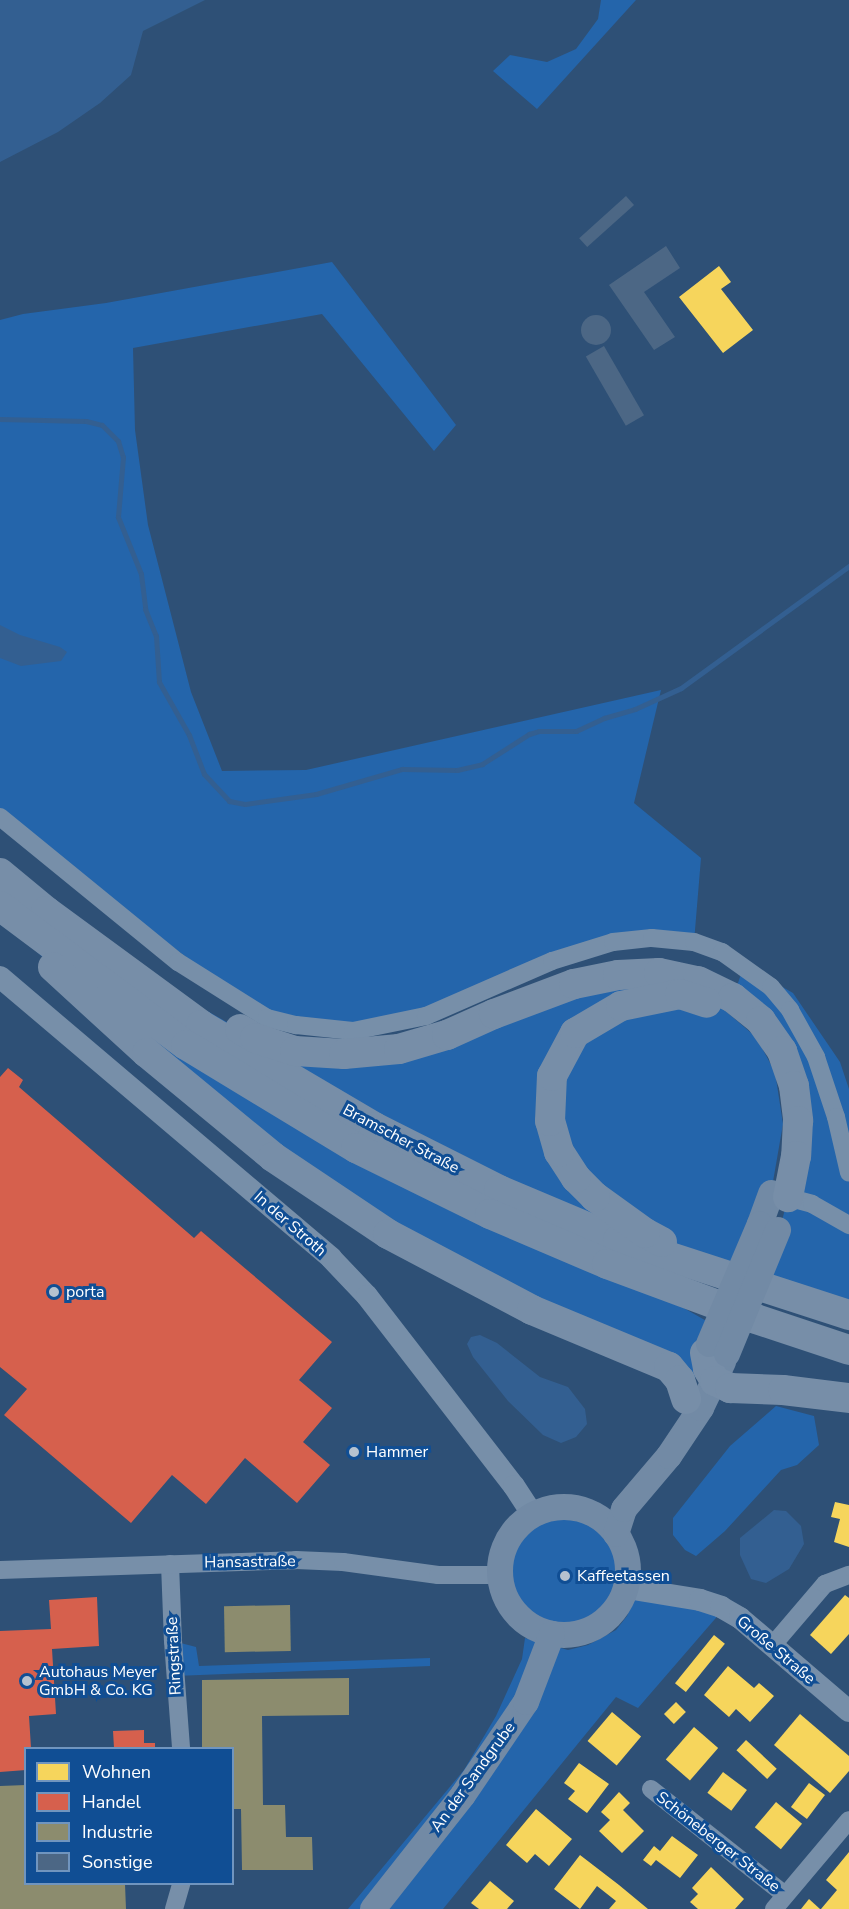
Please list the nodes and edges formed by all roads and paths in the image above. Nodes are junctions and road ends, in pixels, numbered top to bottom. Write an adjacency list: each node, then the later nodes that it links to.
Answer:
1 (0, 817): 7 (street)
2 (0, 873): 6 (highway, Bramscher Straße)
3 (0, 906): 12 (highway)
4 (0, 918): 15 (highway)
5 (0, 977): 17 (street, In der Stroth)
6 (155, 992): 8 (highway); 10 (highway, Bramscher Straße)
7 (849, 1173)
8 (780, 1195): 9 (street); 10 (highway); 13 (main road, bridge)
9 (848, 1218)
10 (726, 1275): 11 (highway, Bramscher Straße)
11 (849, 1315)
12 (849, 1350)
13 (714, 1358): 14 (highway); 15 (main road); 18 (main road)
14 (849, 1398)
15 (686, 1399): 16 (main road)
16 (589, 1512): 17 (main road); 18 (main road)
17 (533, 1515): 21 (main road)
18 (616, 1534): 23 (main road)
19 (170, 1564): 20 (street, Hansastraße); 21 (street, Hansastraße); 27 (street, Ringstraße)
20 (0, 1570)
21 (500, 1575): 24 (main road)
22 (849, 1575): 25 (street)
23 (627, 1588): 24 (main road); 25 (street, Große Straße)
24 (552, 1634): 33 (main road, An der Sandgrube)
25 (772, 1646): 26 (street, Große Straße)
26 (849, 1711)
27 (181, 1747)
28 (651, 1789): 31 (street, Schöneberger Straße)
29 (849, 1820): 31 (street)
30 (181, 1885): 32 (street)
31 (779, 1902)
32 (174, 1909)
33 (373, 1909)

